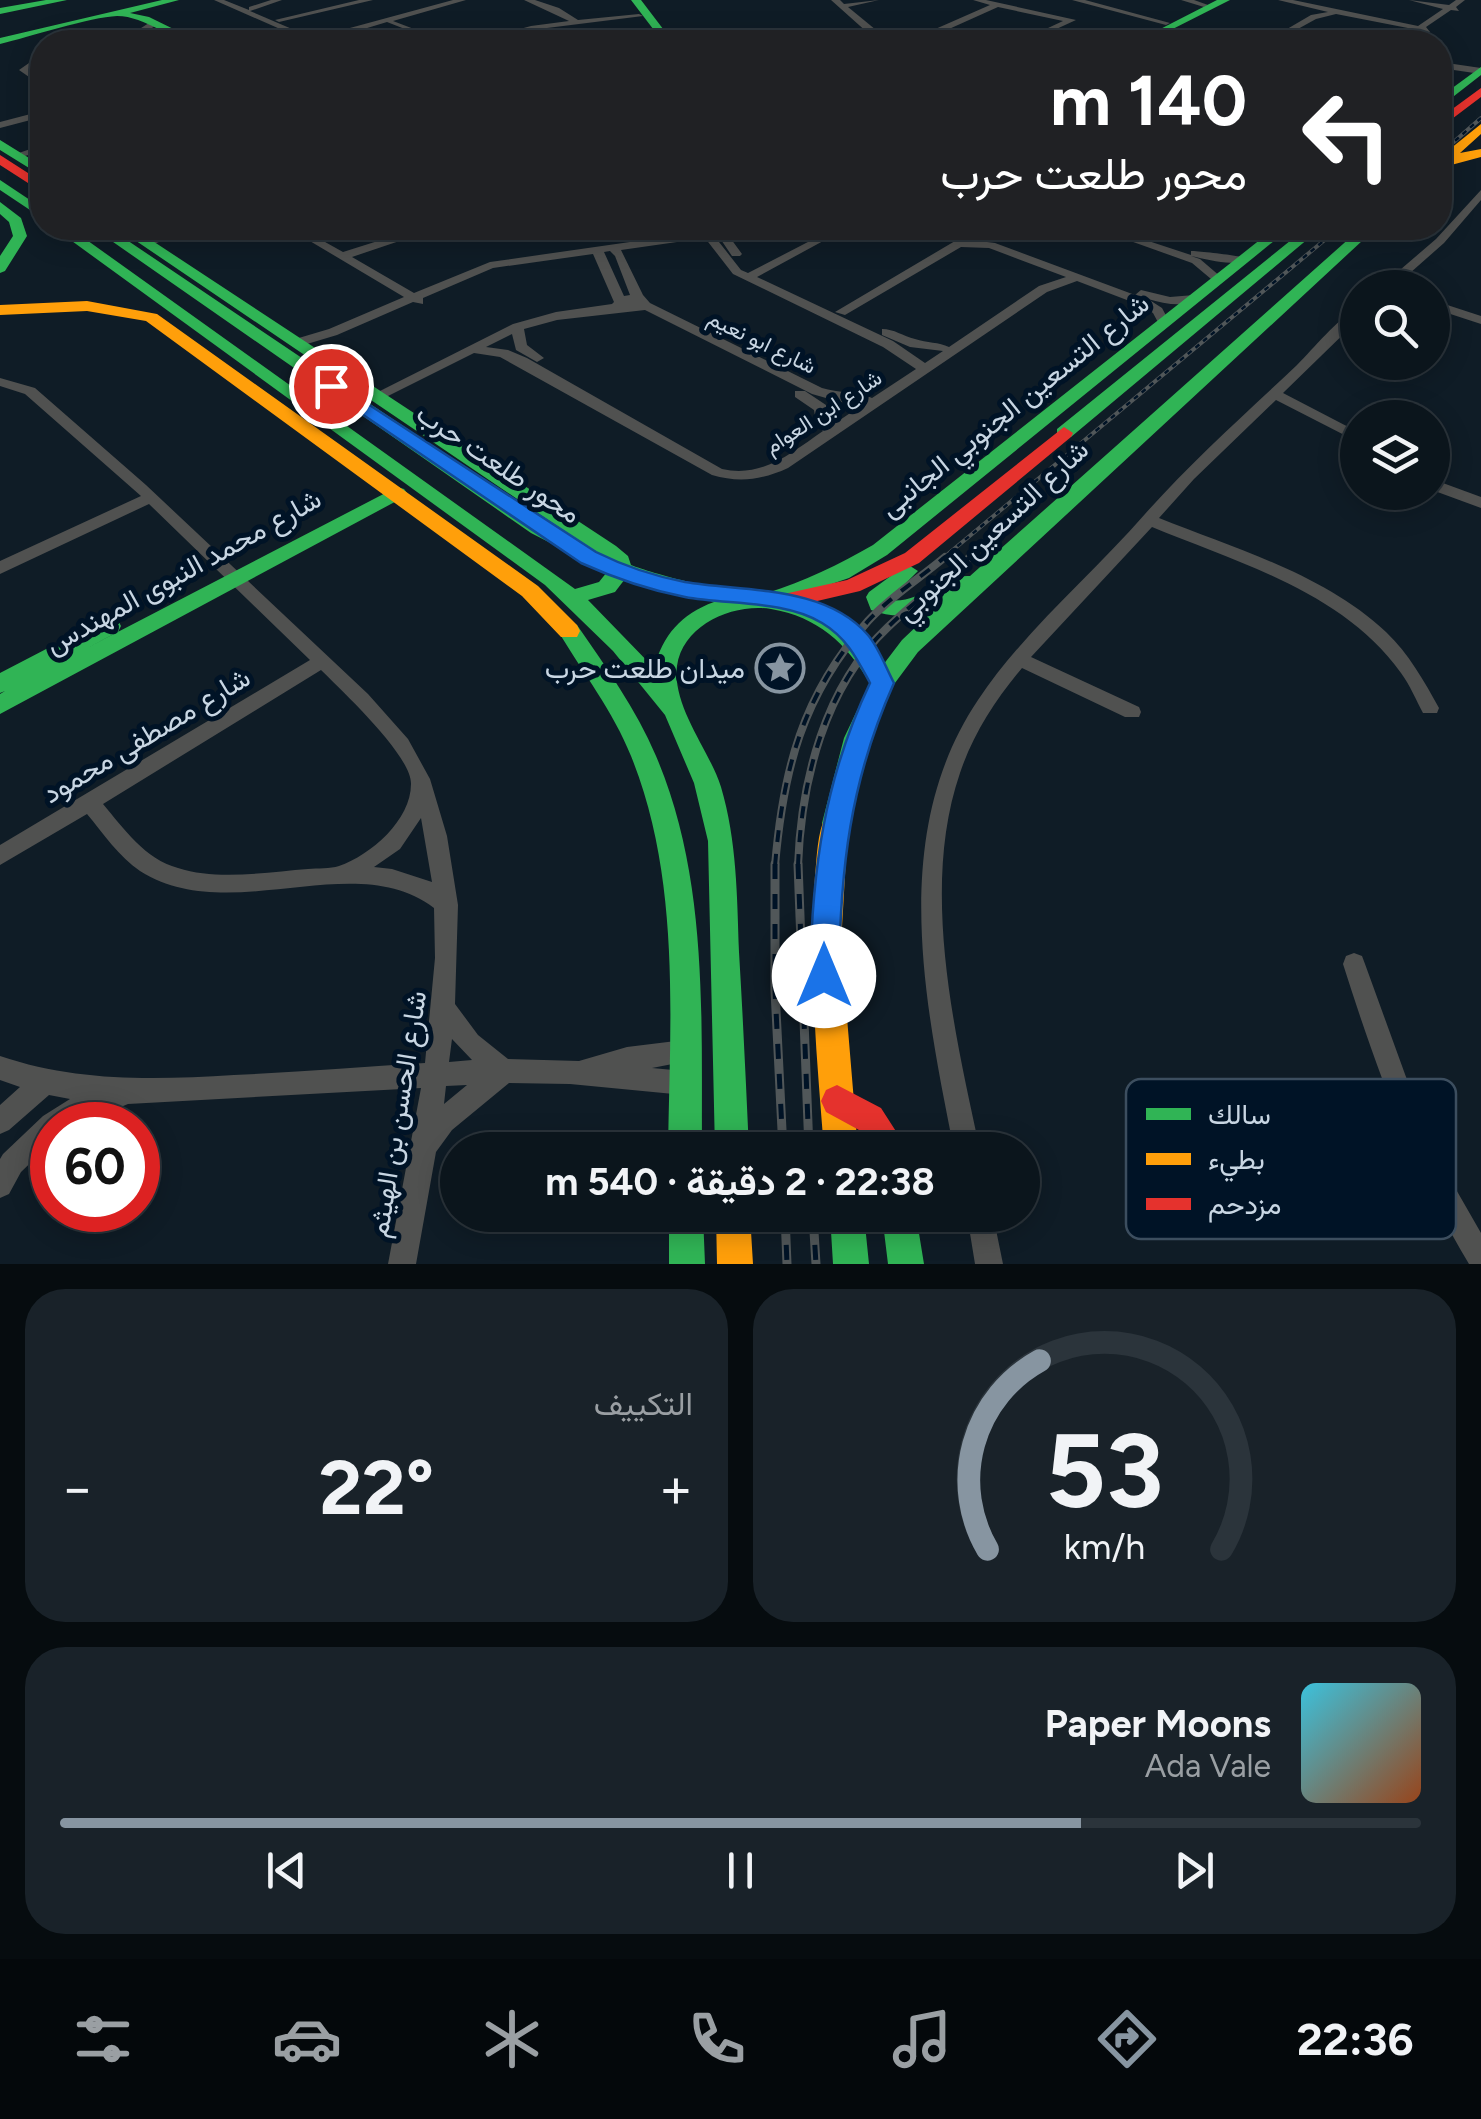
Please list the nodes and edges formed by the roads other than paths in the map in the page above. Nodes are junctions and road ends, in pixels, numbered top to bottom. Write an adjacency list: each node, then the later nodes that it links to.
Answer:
1 (54, 0): 23 (main road)
2 (62, 0): 23 (main road)
3 (218, 0): 25 (street)
4 (267, 0): 17 (street)
5 (278, 0): 25 (street)
6 (369, 0): 28 (street)
7 (462, 0): 49 (street)
8 (473, 0): 36 (street)
9 (528, 0): 29 (street)
10 (874, 0): 18 (street)
11 (978, 0): 19 (street)
12 (1076, 0): 20 (street)
13 (1086, 0): 20 (street)
14 (1282, 0): 21 (street)
15 (1412, 0): 22 (street)
16 (1471, 0): 22 (street)
17 (236, 2): 25 (street)
18 (839, 3): 54 (street)
19 (998, 5): 24 (street); 55 (street)
20 (1104, 6): 33 (street); 35 (street)
21 (1309, 6): 27 (street); 32 (street)
22 (1457, 6): 60 (street)
23 (0, 10)
24 (1016, 10): 31 (street); 56 (street)
25 (254, 11): 34 (street); 47 (street)
26 (158, 13): 42 (main road); 43 (main road); 44 (street); 45 (main road); 46 (main road)
27 (1344, 13): 32 (street); 60 (street)
28 (313, 15): 34 (street); 38 (street)
29 (562, 15): 37 (street); 39 (street)
30 (640, 16): 37 (street); 53 (street)
31 (1045, 17): 35 (street); 40 (street)
32 (1314, 17): 41 (street)
33 (1175, 19)
34 (279, 20): 38 (street)
35 (1072, 20): 40 (street)
36 (391, 22): 50 (street); 51 (street)
37 (578, 23): 39 (street)
38 (291, 25): 48 (street)
39 (551, 26): 52 (street)
40 (1058, 26): 57 (street)
41 (1296, 27): 58 (street); 59 (street)
42 (38, 30)
43 (51, 30)
44 (134, 30)
45 (180, 30)
46 (190, 30)
47 (295, 30)
48 (299, 30)
49 (357, 30)
50 (360, 30)
51 (412, 30)
52 (532, 30)
53 (538, 30)
54 (870, 30)
55 (940, 30)
56 (951, 30)
57 (1049, 30)
58 (1290, 30)
59 (1305, 30)
60 (1423, 30)
61 (30, 32): 63 (main road)
62 (30, 33): 63 (main road)
63 (0, 38)
64 (1452, 69): 65 (street)
65 (1479, 76): 66 (main road); 67 (main road)
66 (1452, 94)
67 (1452, 109)
68 (30, 117): 69 (street)
69 (0, 125)
70 (1481, 128): 73 (main road)
71 (30, 148): 72 (street)
72 (4, 149): 76 (main road); 79 (main road)
73 (1452, 153)
74 (1481, 153): 75 (main road)
75 (1452, 160)
76 (30, 165)
77 (0, 184): 79 (main road)
78 (1481, 193): 80 (street)
79 (28, 208): 103 (main road)
80 (1452, 227)
81 (99, 240): 97 (main road, محور طلعت حرب)
82 (150, 240): 97 (street)
83 (315, 240): 100 (street)
84 (392, 240): 100 (street)
85 (668, 240): 98 (street)
86 (715, 240): 106 (street)
87 (819, 240): 106 (street)
88 (963, 240): 96 (street)
89 (999, 240): 111 (street)
90 (1135, 240): 108 (street)
91 (1155, 240): 101 (street)
92 (1268, 240): 101 (main road, شارع التسعين الجنوبي الجانبى)
93 (1300, 240): 102 (main road, شارع التسعين الجنوبي)
94 (1354, 240): 109 (main road, شارع التسعين الجنوبي)
95 (1441, 240): 105 (street)
96 (958, 243): 104 (street); 115 (street)
97 (124, 248): 116 (main road, محور طلعت حرب); 123 (main road, محور طلعت حرب)
98 (615, 250): 99 (street); 113 (street)
99 (599, 252): 110 (street); 113 (street)
100 (344, 256): 110 (street)
101 (1244, 259): 108 (main road, شارع التسعين الجنوبي الجانبى)
102 (1267, 267): 109 (main road); 140 (main road, شارع التسعين الجنوبي)
103 (0, 268)
104 (1052, 268): 107 (street); 121 (street, شارع ابن العوام)
105 (1406, 270)
106 (751, 276): 115 (street); 124 (street)
107 (1078, 278): 118 (street); 124 (street, شارع ابن العوام)
108 (1217, 280): 111 (main road, شارع التسعين الجنوبي الجانبى)
109 (1308, 281): 144 (main road, شارع التسعين الجنوبي)
110 (416, 298): 123 (street); 123 (street)
111 (1194, 298): 118 (main road, شارع التسعين الجنوبي الجانبى)
112 (3, 303): 116 (main road)
113 (631, 304): 119 (street); 128 (street, شارع ابو نعيم); 131 (street, شارع ابو نعيم)
114 (1450, 310): 117 (street)
115 (841, 312): 121 (street)
116 (172, 319): 129 (main road, محور طلعت حرب)
117 (1481, 320)
118 (1164, 322): 146 (main road, شارع التسعين الجنوبي الجانبى)
119 (517, 327): 122 (street); 130 (street, شارع ابن العوام)
120 (1340, 330): 126 (street)
121 (943, 347): 124 (street, شارع ابن العوام)
122 (472, 349): 127 (street); 130 (street, شارع ابن العوام)
123 (305, 355): 127 (main road); 143 (main road, محور طلعت حرب)
124 (920, 367): 128 (street, شارع ابن العوام); 130 (street, شارع ابن العوام)
125 (0, 382): 136 (street, شارع الحسن بن الهيثم)
126 (1275, 394): 132 (street); 138 (street)
127 (377, 396): 143 (main road)
128 (866, 398): 131 (street, شارع ابن العوام)
129 (317, 423): 133 (main road); 139 (main road)
130 (641, 424): 131 (street, شارع ابن العوام)
131 (824, 426)
132 (1340, 428)
133 (374, 476): 135 (main road); 142 (main road, شارع محمد النبوى المهندس)
134 (1450, 491): 137 (street)
135 (397, 493): 139 (main road); 142 (main road, شارع محمد النبوى المهندس)
136 (150, 498): 141 (street); 142 (street, شارع الحسن بن الهيثم)
137 (1481, 502)
138 (1149, 520): 147 (street); 153 (street)
139 (465, 529): 145 (main road); 162 (main road)
140 (912, 558): 144 (main road); 146 (main road, شارع التسعين الجنوبي)
141 (0, 568)
142 (232, 571): 148 (street, شارع الحسن بن الهيثم); 150 (main road, شارع محمد النبوى المهندس); 151 (main road, شارع محمد النبوى المهندس)
143 (619, 572): 145 (main road); 146 (main road, محور طلعت حرب)
144 (978, 580): 149 (main road, شارع التسعين الجنوبي)
145 (573, 597): 152 (main road)
146 (768, 599): 149 (main road, محور طلعت حرب); 152 (main road, شارع التسعين الجنوبي)
147 (1019, 659): 154 (street); 178 (street)
148 (322, 661): 155 (street, شارع الحسن بن الهيثم); 156 (street, شارع مصطفى محمود)
149 (882, 683): 171 (main road, شارع التسعين الجنوبي)
150 (0, 684)
151 (0, 705)
152 (673, 708): 175 (main road, شارع التسعين الجنوبي)
153 (1430, 708)
154 (1132, 712)
155 (420, 779): 158 (street); 159 (street, شارع الحسن بن الهيثم)
156 (89, 801): 157 (street, شارع مصطفى محمود); 158 (street)
157 (0, 856)
158 (336, 878): 159 (street)
159 (447, 905): 161 (street, شارع الحسن بن الهيثم)
160 (1354, 964): 167 (street)
161 (445, 1010): 164 (street); 166 (street, شارع الحسن بن الهيثم)
162 (684, 1052): 165 (street); 169 (main road)
163 (0, 1068): 168 (street)
164 (504, 1070): 165 (street); 166 (street); 180 (street)
165 (583, 1070): 169 (street)
166 (433, 1076): 170 (street); 180 (street, شارع الحسن بن الهيثم)
167 (1392, 1079)
168 (47, 1081): 170 (street); 173 (street)
169 (684, 1083): 174 (main road)
170 (125, 1094): 172 (street)
171 (838, 1101): 176 (main road, شارع التسعين الجنوبي); 177 (main road)
172 (97, 1102)
173 (0, 1121)
174 (685, 1132)
175 (731, 1132)
176 (841, 1132)
177 (882, 1132)
178 (964, 1132)
179 (30, 1146): 181 (street)
180 (422, 1149): 189 (street, شارع الحسن بن الهيثم)
181 (0, 1184)
182 (1456, 1211): 188 (street)
183 (686, 1232): 190 (main road)
184 (734, 1232): 191 (main road)
185 (848, 1232): 192 (main road)
186 (902, 1232): 193 (main road)
187 (983, 1232): 194 (street)
188 (1481, 1258)
189 (402, 1264)
190 (687, 1264)
191 (735, 1264)
192 (850, 1264)
193 (906, 1264)
194 (989, 1264)

